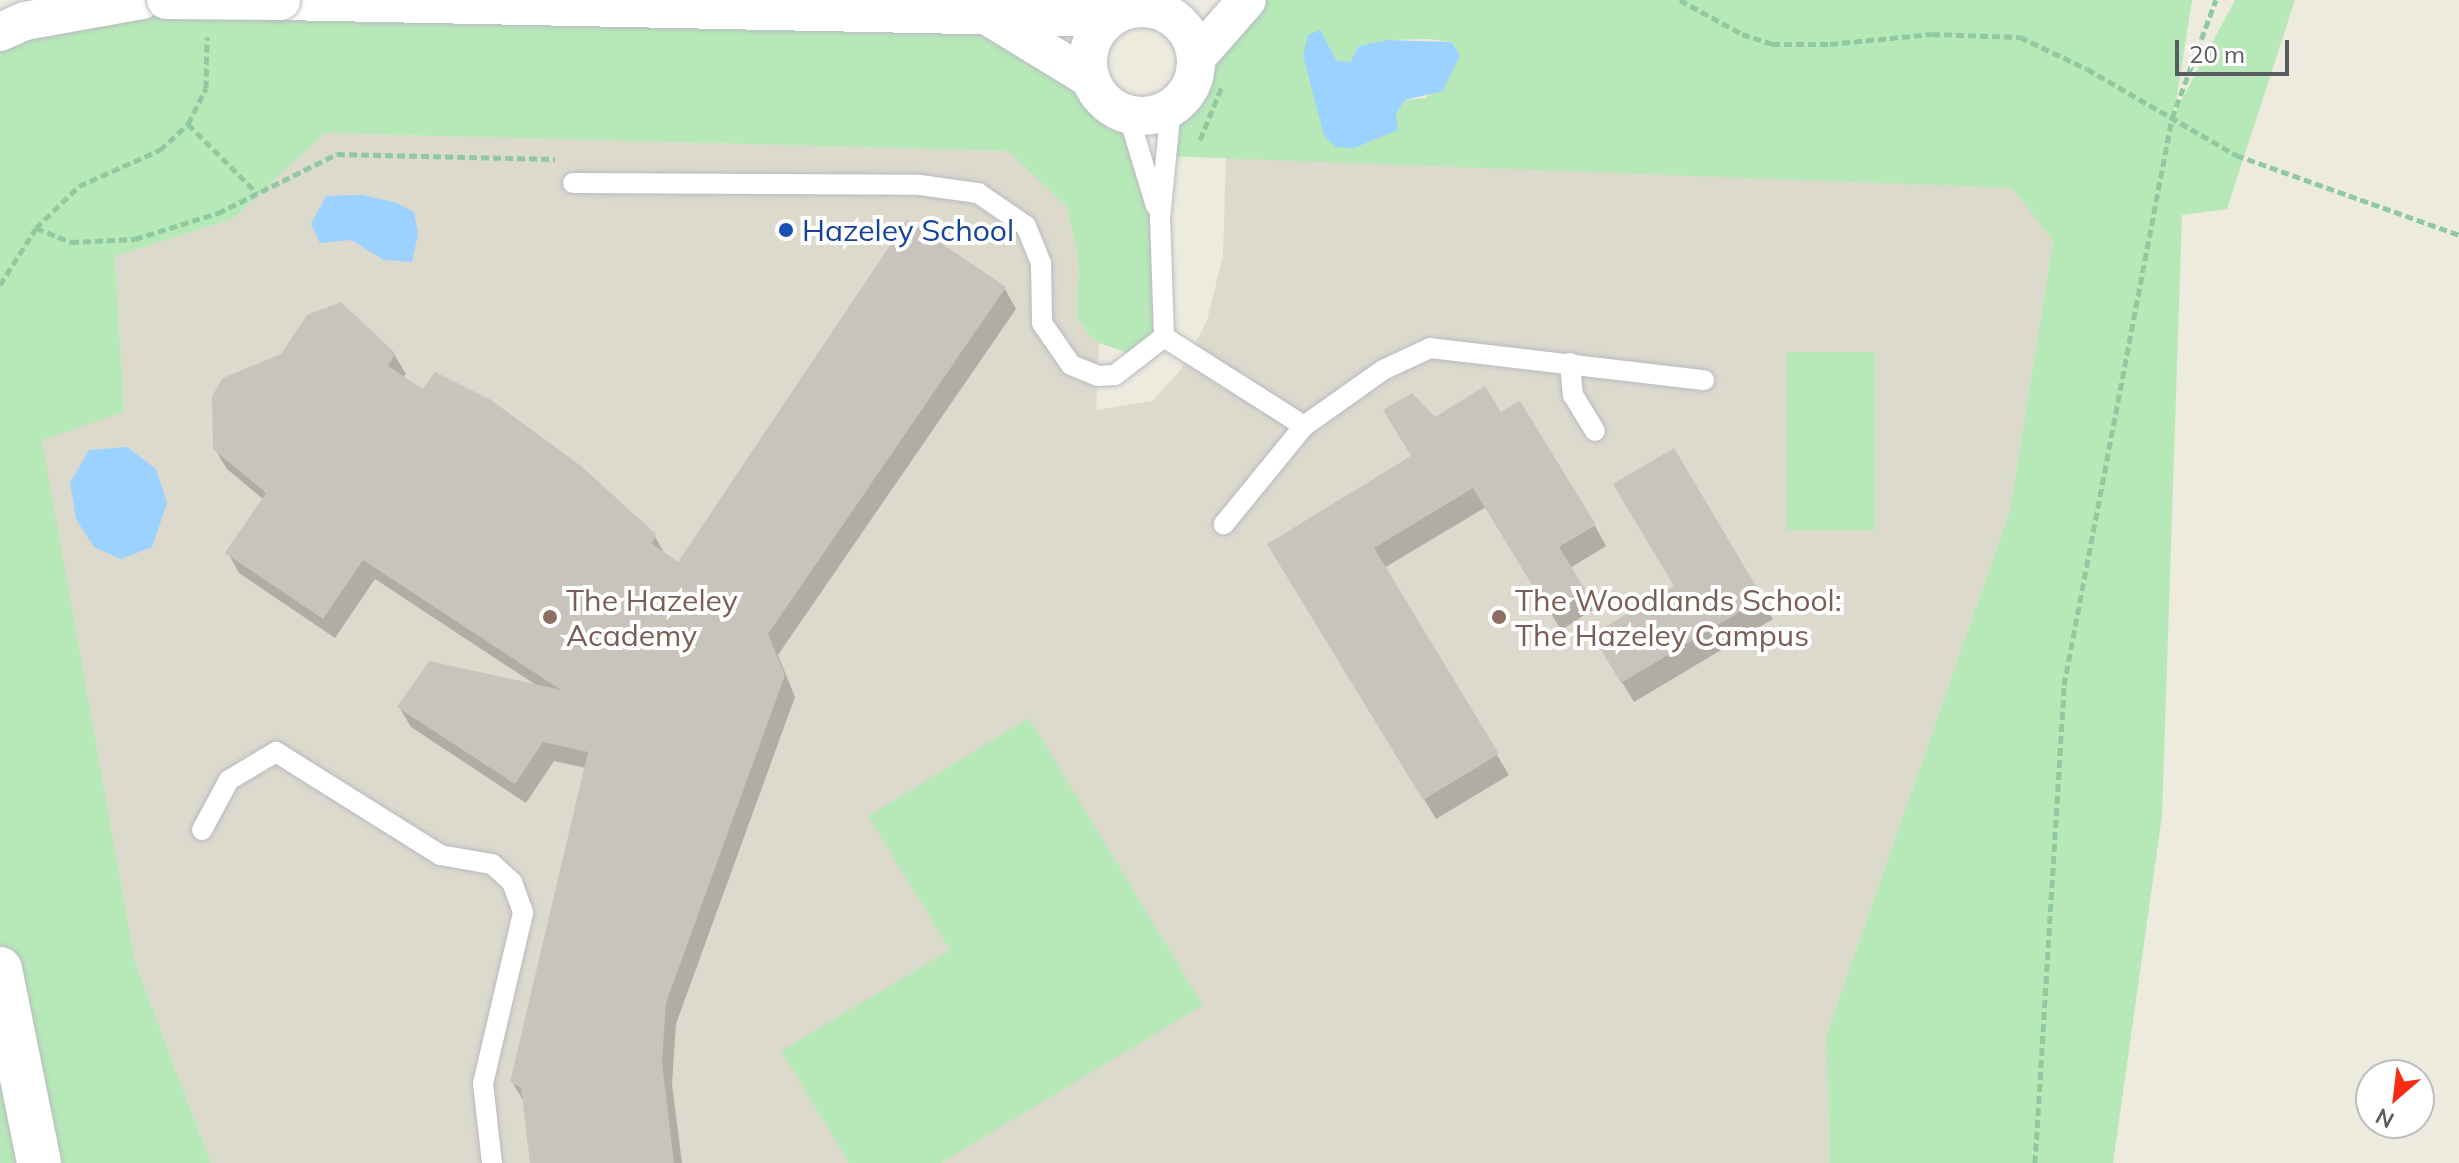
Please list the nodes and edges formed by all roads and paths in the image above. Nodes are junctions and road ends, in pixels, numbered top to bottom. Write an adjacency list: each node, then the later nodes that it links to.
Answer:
1 (132, 0): 2 (street); 12 (street)
2 (142, 0)
3 (166, 0): 7 (street, bridge)
4 (1247, 0): 13 (street)
5 (1680, 0): 17 (path)
6 (2216, 0): 17 (path)
7 (281, 1): 9 (street)
8 (1172, 6): 10 (street); 13 (street)
9 (990, 17): 10 (street); 14 (street)
10 (1110, 18): 14 (street)
11 (207, 29): 18 (path)
12 (0, 32)
13 (1196, 58): 15 (street)
14 (1091, 79): 16 (street)
15 (1171, 108): 16 (street); 21 (lane)
16 (1128, 114): 21 (lane)
17 (2172, 118): 22 (path); 36 (path)
18 (188, 124): 20 (path); 23 (path)
19 (573, 183): 24 (lane)
20 (257, 193)
21 (1160, 218): 24 (lane)
22 (2459, 235)
23 (0, 285)
24 (1164, 337): 27 (lane)
25 (1570, 363): 26 (lane); 27 (lane); 28 (lane)
26 (1704, 380)
27 (1304, 426): 29 (lane)
28 (1595, 431)
29 (1224, 524)
30 (202, 830): 35 (lane)
31 (0, 969): 32 (street)
32 (10, 1014): 33 (street); 34 (street)
33 (15, 1163)
34 (39, 1163)
35 (492, 1163)
36 (2035, 1163)

